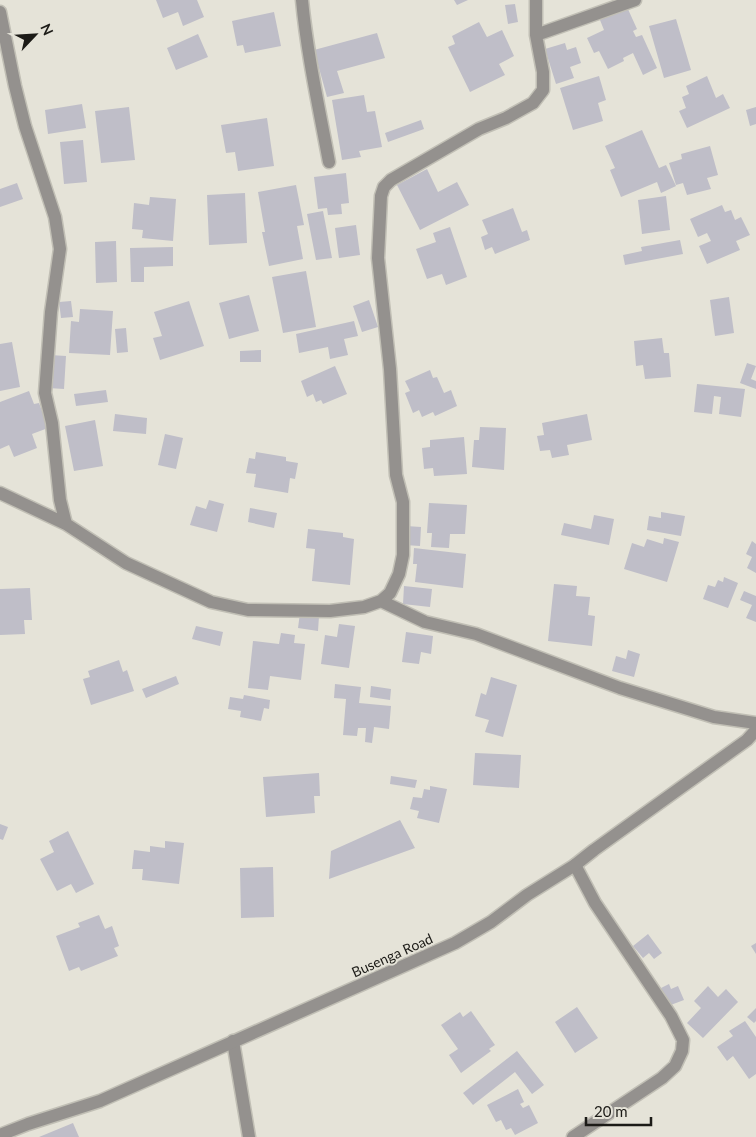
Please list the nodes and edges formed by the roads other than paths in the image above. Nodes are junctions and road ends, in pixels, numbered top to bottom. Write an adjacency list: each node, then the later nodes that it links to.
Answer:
1 (302, 0): 6 (street)
2 (536, 0): 5 (street)
3 (635, 0): 5 (street)
4 (0, 12): 8 (street)
5 (536, 35): 9 (street)
6 (330, 162)
7 (0, 493): 8 (street)
8 (66, 524): 9 (street)
9 (381, 601): 10 (street)
10 (756, 723)
11 (756, 730): 12 (street, Busenga Road)
12 (575, 865): 13 (street, Busenga Road); 16 (street)
13 (233, 1041): 14 (street, Busenga Road); 15 (street)
14 (0, 1135)
15 (249, 1137)
16 (573, 1137)

